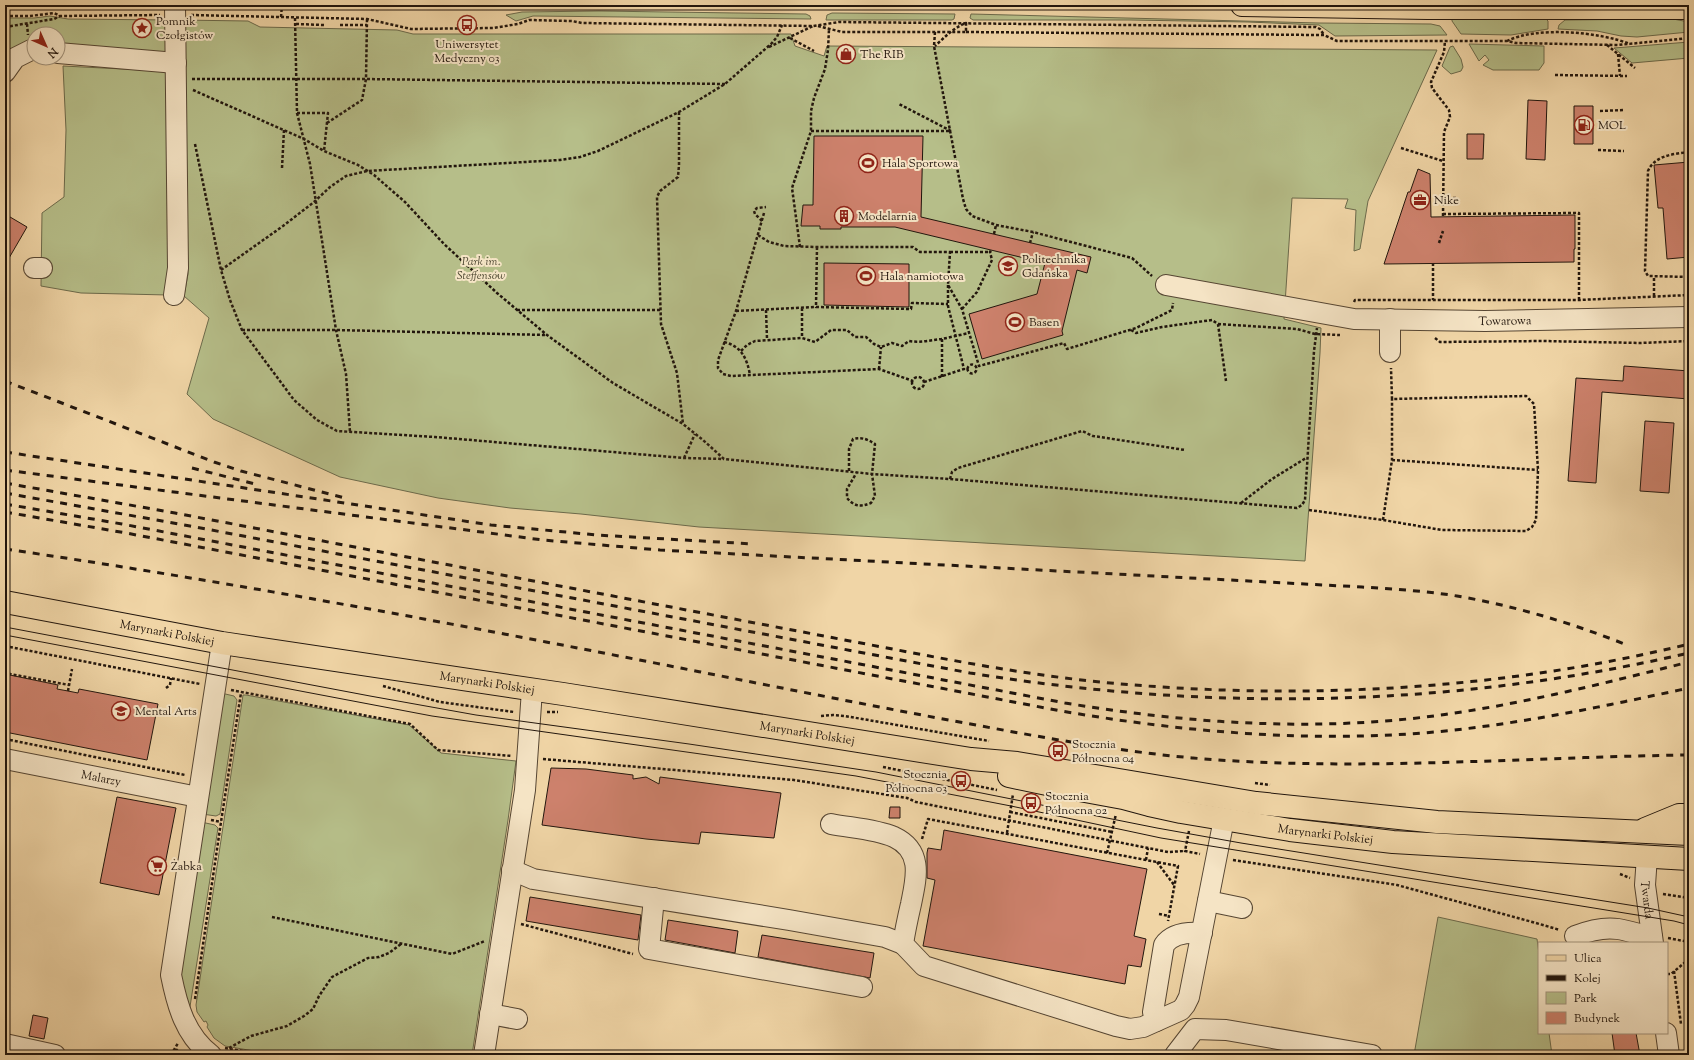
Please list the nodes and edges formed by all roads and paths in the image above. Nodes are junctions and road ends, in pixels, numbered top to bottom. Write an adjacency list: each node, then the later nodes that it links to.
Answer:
1 (282, 5): 7 (path)
2 (1242, 5): 3 (main road)
3 (1689, 8)
4 (175, 10): 6 (path); 7 (path); 38 (street)
5 (5, 16): 6 (path)
6 (60, 16): 18 (path)
7 (282, 17): 8 (path)
8 (296, 18): 9 (path); 11 (path)
9 (367, 19): 14 (path); 15 (path)
10 (966, 23): 17 (path); 21 (path); 22 (path); 23 (path)
11 (296, 24): 12 (path); 43 (path)
12 (324, 25)
13 (340, 25): 14 (path)
14 (367, 25): 42 (path)
15 (782, 25): 16 (path); 31 (path)
16 (813, 26): 17 (path); 24 (path)
17 (818, 26): 19 (path)
18 (5, 27)
19 (829, 29): 20 (path); 52 (path)
20 (935, 32): 21 (path); 30 (path)
21 (949, 32): 22 (path); 30 (path)
22 (966, 32): 23 (path)
23 (1324, 35): 26 (path)
24 (790, 38): 31 (path); 32 (path)
25 (1689, 38): 28 (path)
26 (1445, 41): 27 (path); 61 (path)
27 (1507, 41): 28 (path); 29 (path)
28 (1630, 44): 29 (path)
29 (1607, 45): 34 (path)
30 (934, 46): 53 (path)
31 (766, 48): 44 (path)
32 (814, 51)
33 (26, 52): 37 (street)
34 (1618, 53): 36 (path); 40 (path)
35 (66, 54): 38 (street)
36 (1635, 68)
37 (5, 72)
38 (176, 75): 43 (path); 51 (path); 86 (street)
39 (1555, 75): 40 (path)
40 (1620, 76): 41 (path)
41 (1626, 76)
42 (366, 79): 43 (path); 44 (path); 50 (path)
43 (296, 80): 48 (path)
44 (725, 84): 49 (path)
45 (899, 104): 53 (path)
46 (1624, 110): 47 (path)
47 (1600, 111)
48 (298, 112): 50 (path); 55 (path)
49 (679, 112): 63 (path); 96 (path)
50 (327, 123): 59 (path)
51 (284, 130): 55 (path); 62 (path)
52 (811, 131): 53 (path); 77 (path)
53 (951, 131): 70 (path)
54 (193, 137): 81 (path)
55 (304, 139): 59 (path); 66 (path)
56 (1401, 148): 61 (path)
57 (1598, 150): 58 (path)
58 (1624, 150)
59 (324, 151): 63 (path)
60 (1689, 152): 82 (path)
61 (1444, 161): 64 (path)
62 (282, 168)
63 (368, 171): 66 (path); 95 (path)
64 (1443, 198): 65 (path); 90 (path)
65 (1458, 198)
66 (314, 202): 81 (path); 105 (path)
67 (766, 207): 69 (path)
68 (764, 213): 69 (path)
69 (762, 222): 74 (path)
70 (996, 225): 72 (path); 73 (path)
71 (1443, 231): 76 (path)
72 (1033, 232): 75 (path); 85 (path)
73 (994, 234)
74 (758, 235): 77 (path); 98 (path)
75 (1030, 243)
76 (1439, 243)
77 (800, 247): 78 (path)
78 (817, 247): 79 (path); 92 (path)
79 (950, 252): 84 (path); 94 (path)
80 (1433, 263): 89 (path)
81 (221, 270): 104 (path)
82 (1654, 276): 83 (path); 88 (path)
83 (1689, 277)
84 (948, 285): 91 (path); 94 (path)
85 (1171, 286): 99 (street, Towarowa); 106 (path)
86 (174, 295)
87 (1689, 295): 88 (path)
88 (1654, 296): 90 (path)
89 (1433, 300): 90 (path); 103 (path)
90 (1579, 300)
91 (948, 304): 92 (path); 110 (path)
92 (816, 307): 93 (path)
93 (802, 308): 97 (path); 112 (path)
94 (962, 309): 107 (path)
95 (516, 310): 96 (path); 109 (path)
96 (660, 310): 129 (path)
97 (766, 310): 98 (path); 113 (path)
98 (736, 311): 116 (path)
99 (1321, 314): 103 (street, Towarowa); 108 (path)
100 (1689, 317): 101 (street, Towarowa)
101 (1390, 319): 103 (street, Towarowa); 119 (street)
102 (1218, 324): 106 (path); 108 (path); 126 (path)
103 (1344, 326): 108 (path)
104 (242, 330): 105 (path); 130 (path)
105 (336, 330): 109 (path); 130 (path)
106 (1130, 330): 120 (path)
107 (969, 333): 110 (path); 120 (path)
108 (1315, 334): 134 (path)
109 (547, 335): 129 (path)
110 (955, 336): 114 (path); 122 (path)
111 (1433, 337): 115 (path)
112 (802, 338): 113 (path); 117 (path)
113 (767, 339): 118 (path)
114 (942, 340): 117 (path); 124 (path)
115 (1689, 341)
116 (724, 342): 118 (path); 123 (path)
117 (880, 347): 121 (path)
118 (741, 351): 123 (path)
119 (1390, 352): 128 (path)
120 (977, 366): 122 (path); 122 (path)
121 (879, 369): 123 (path); 125 (path)
122 (965, 369): 124 (path)
123 (750, 375)
124 (942, 377): 127 (path)
125 (913, 381): 127 (path); 127 (path)
126 (1226, 381)
127 (924, 382)
128 (1392, 399): 136 (path); 137 (path)
129 (683, 424): 131 (path)
130 (350, 432): 133 (path)
131 (695, 434): 133 (path); 135 (path)
132 (1185, 450): 141 (path)
133 (684, 458): 135 (path)
134 (1306, 458): 142 (path); 142 (path)
135 (724, 459): 138 (path)
136 (1392, 460): 137 (path); 144 (path)
137 (1538, 470): 144 (path)
138 (849, 471): 139 (path); 140 (path)
139 (857, 472): 140 (path); 140 (path)
140 (872, 474): 141 (path)
141 (950, 479): 142 (path)
142 (1240, 503)
143 (1309, 510): 144 (path)
144 (1383, 520)
145 (5, 602): 146 (main road, Marynarki Polskiej)
146 (222, 643): 155 (main road, Marynarki Polskiej); 167 (street)
147 (5, 646): 150 (path)
148 (72, 669): 151 (path)
149 (5, 670): 151 (path)
150 (171, 678): 152 (path); 153 (path)
151 (69, 685): 156 (path)
152 (205, 685)
153 (166, 688)
154 (229, 690): 157 (path)
155 (532, 690): 160 (street); 161 (main road, Marynarki Polskiej)
156 (68, 691)
157 (241, 693): 160 (path); 208 (path)
158 (5, 739): 163 (path)
159 (5, 758): 167 (street, Malarzy)
160 (527, 758): 173 (path); 189 (street)
161 (971, 759): 168 (main road, Marynarki Polskiej); 170 (main road, Marynarki Polskiej)
162 (883, 767): 164 (path)
163 (192, 776)
164 (1000, 790)
165 (1006, 792): 166 (path)
166 (1013, 793)
167 (198, 797): 214 (street)
168 (1229, 798): 172 (main road); 176 (main road, Marynarki Polskiej)
169 (1116, 813): 175 (path)
170 (1192, 814): 172 (main road, Marynarki Polskiej); 182 (path)
171 (1689, 815): 176 (main road)
172 (1224, 819): 184 (main road, Marynarki Polskiej); 185 (street)
173 (1009, 820): 175 (path); 177 (path); 180 (path)
174 (831, 824): 202 (street)
175 (1112, 832): 180 (path)
176 (1638, 832): 178 (main road, Marynarki Polskiej)
177 (1007, 833): 179 (path); 183 (path)
178 (1689, 834)
179 (923, 839)
180 (1110, 840): 181 (path); 183 (path)
181 (1148, 848): 182 (path); 187 (path)
182 (1184, 851): 185 (path)
183 (1107, 853): 187 (path)
184 (1648, 856): 186 (main road, Marynarki Polskiej); 200 (street, Twarda)
185 (1217, 857): 192 (street); 198 (path)
186 (1689, 859)
187 (1146, 860): 188 (path)
188 (1156, 862): 190 (path); 190 (path)
189 (512, 870): 191 (street); 209 (street)
190 (1174, 886): 194 (path)
191 (654, 898): 202 (street); 207 (street)
192 (1208, 901): 193 (street); 197 (street)
193 (1242, 908)
194 (1159, 914)
195 (272, 917): 201 (path)
196 (525, 924): 203 (path)
197 (1202, 933): 211 (street); 211 (street)
198 (1575, 936): 200 (street)
199 (488, 940): 201 (path)
200 (1653, 940)
201 (402, 944): 214 (path)
202 (903, 944): 211 (street)
203 (639, 956)
204 (1689, 958): 205 (path)
205 (1674, 971): 206 (path); 212 (path)
206 (1668, 974)
207 (862, 987)
208 (194, 1002)
209 (490, 1014): 210 (street); 218 (street)
210 (517, 1019)
211 (1156, 1021)
212 (1674, 1032): 221 (street)
213 (5, 1044): 215 (street)
214 (204, 1049): 216 (path); 217 (path)
215 (55, 1055)
216 (181, 1055)
217 (265, 1055)
218 (484, 1055)
219 (1175, 1055): 220 (street)
220 (1372, 1055)
221 (1669, 1055)

